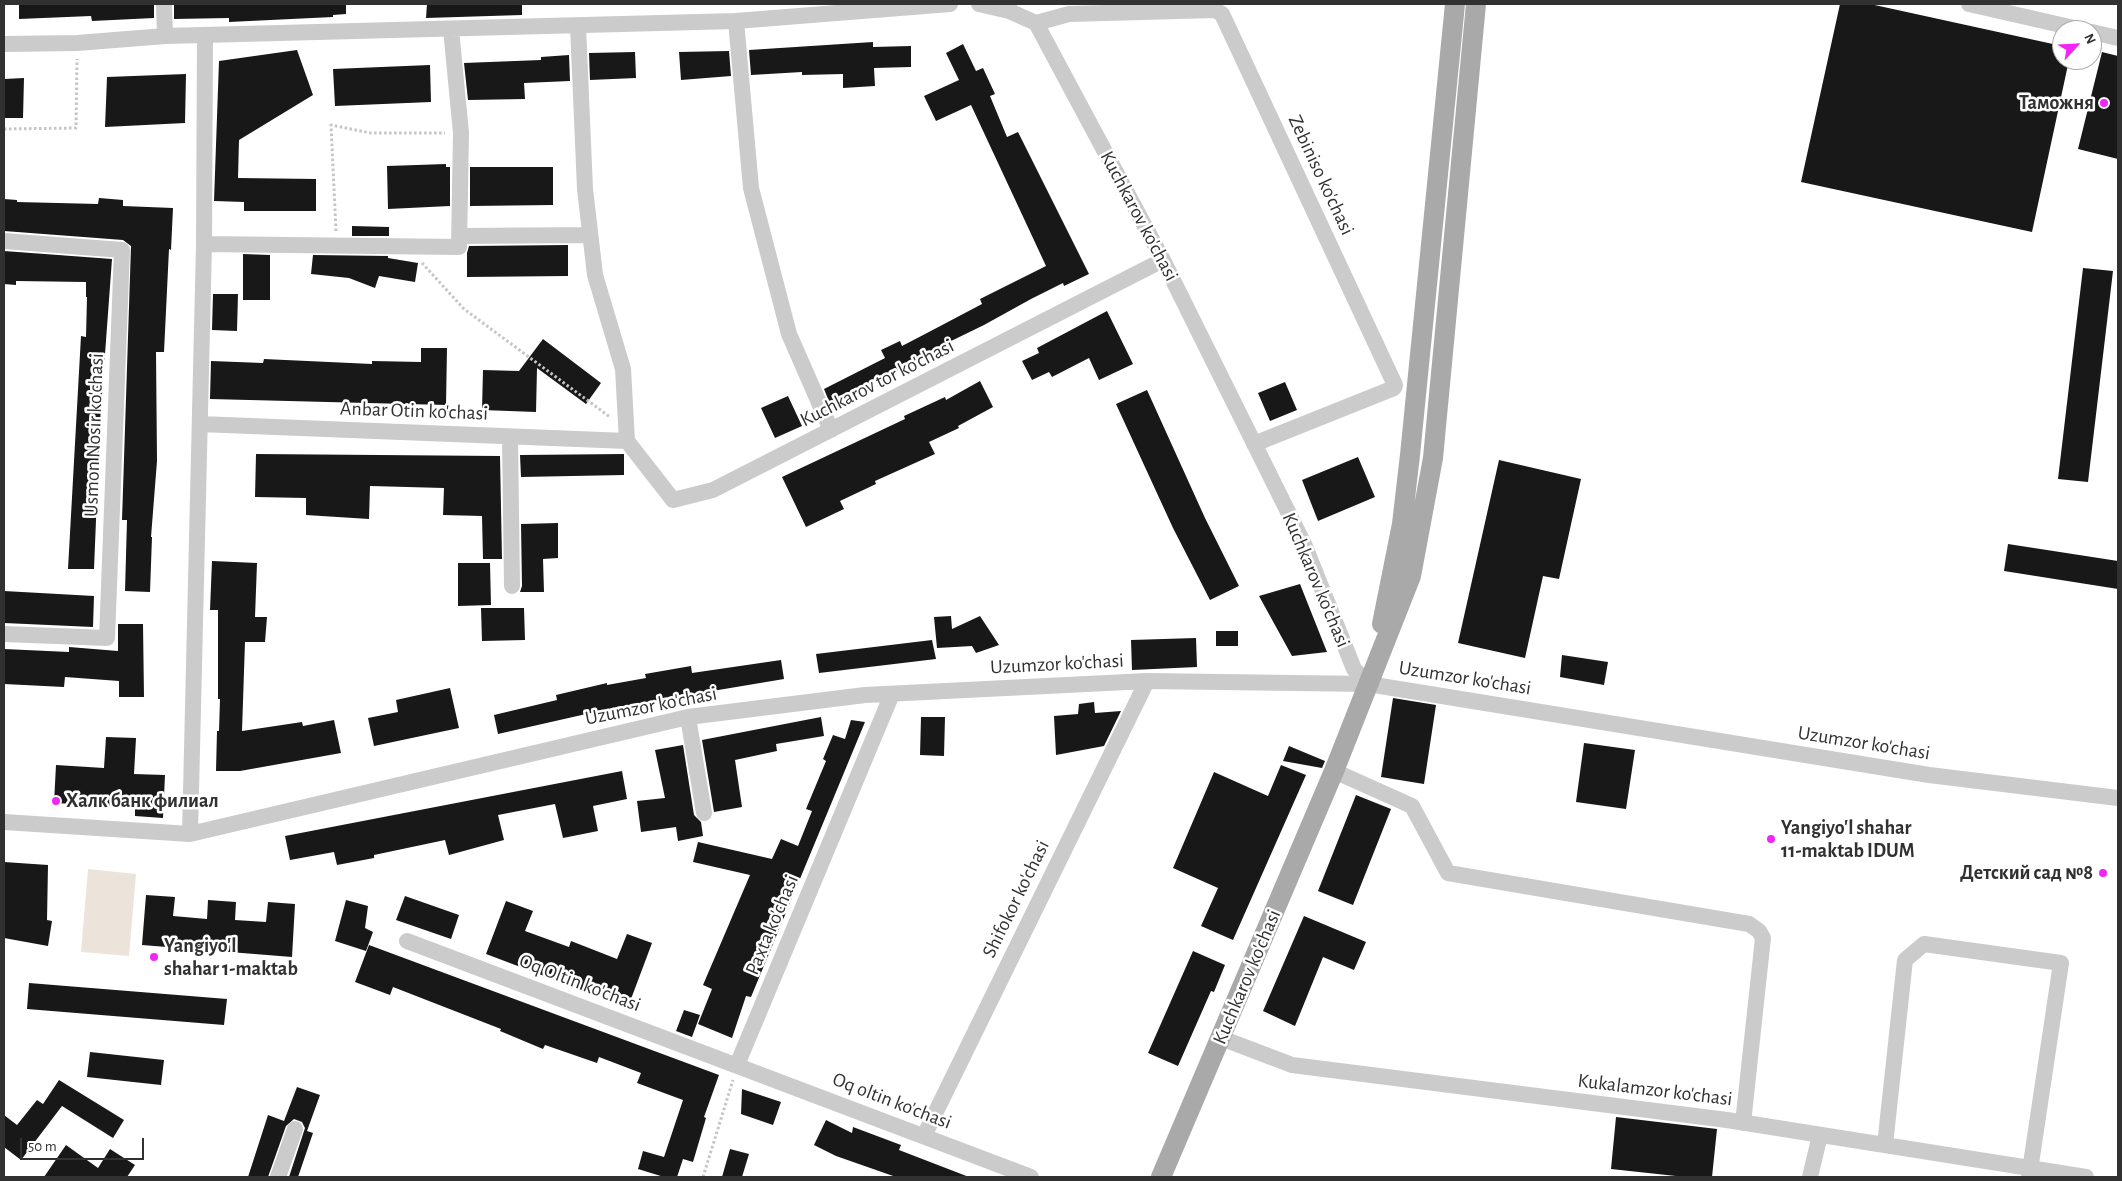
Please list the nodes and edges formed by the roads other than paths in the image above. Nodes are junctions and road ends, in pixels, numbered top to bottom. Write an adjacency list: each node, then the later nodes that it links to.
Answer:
1 (164, 4): 15 (street)
2 (950, 4): 8 (street)
3 (979, 4): 7 (street)
4 (1456, 4): 31 (main road)
5 (1476, 4): 31 (main road)
6 (1969, 4): 10 (street)
7 (1009, 7): 9 (street)
8 (736, 21): 11 (street); 24 (street)
9 (1036, 23): 22 (street, Kuchkarov ko'chasi); 27 (street, Zebiniso ko'chasi)
10 (2052, 23)
11 (578, 26): 12 (street); 18 (street)
12 (450, 29): 14 (street); 19 (street)
13 (2102, 34): 16 (street)
14 (205, 35): 15 (street); 21 (street)
15 (165, 36): 17 (street)
16 (2118, 38)
17 (4, 44)
18 (590, 234): 19 (street); 25 (street)
19 (460, 236): 21 (street)
20 (4, 242): 29 (street, Usmon Nosir ko'chasi)
21 (204, 244): 23 (street)
22 (1163, 260): 24 (street, Kuchkarov tor ko'chasi); 27 (street, Kuchkarov ko'chasi)
23 (200, 424): 26 (street, Anbar Otin ko'chasi); 38 (street)
24 (830, 430): 25 (street, Kuchkarov tor ko'chasi)
25 (627, 435): 26 (street, Anbar Otin ko'chasi)
26 (510, 436): 28 (street)
27 (1254, 444): 31 (street, Kuchkarov ko'chasi)
28 (512, 586)
29 (4, 634)
30 (1146, 681): 31 (street, Uzumzor ko'chasi); 32 (street, Uzumzor ko'chasi); 45 (street, Shifokor ko'chasi)
31 (1368, 684): 34 (main road, Kuchkarov ko'chasi); 35 (street, Uzumzor ko'chasi)
32 (892, 694): 33 (street, Uzumzor ko'chasi); 41 (street, Paxta ko'chasi)
33 (688, 717): 36 (street); 38 (street, Uzumzor ko'chasi)
34 (1334, 771): 40 (main road, Kuchkarov ko'chasi); 42 (street)
35 (2118, 798)
36 (704, 813)
37 (4, 822): 38 (street, Uzumzor ko'chasi)
38 (190, 834)
39 (407, 940): 41 (street, Oq Oltin ko'chasi)
40 (1221, 1038): 42 (street, Kukalamzor ko'chasi); 50 (main road, Kuchkarov ko'chasi)
41 (737, 1065): 45 (street, Oq oltin ko'chasi)
42 (1743, 1123): 44 (street, Kukalamzor ko'chasi)
43 (295, 1129): 48 (street)
44 (1820, 1135): 46 (street, Kukalamzor ko'chasi); 51 (street)
45 (924, 1136): 49 (street, Oq oltin ko'chasi)
46 (1885, 1145): 47 (street, Kukalamzor ko'chasi); 47 (street)
47 (2030, 1173): 52 (street, Kukalamzor ko'chasi)
48 (278, 1177)
49 (1031, 1177)
50 (1161, 1177)
51 (1810, 1177)
52 (2086, 1177)

